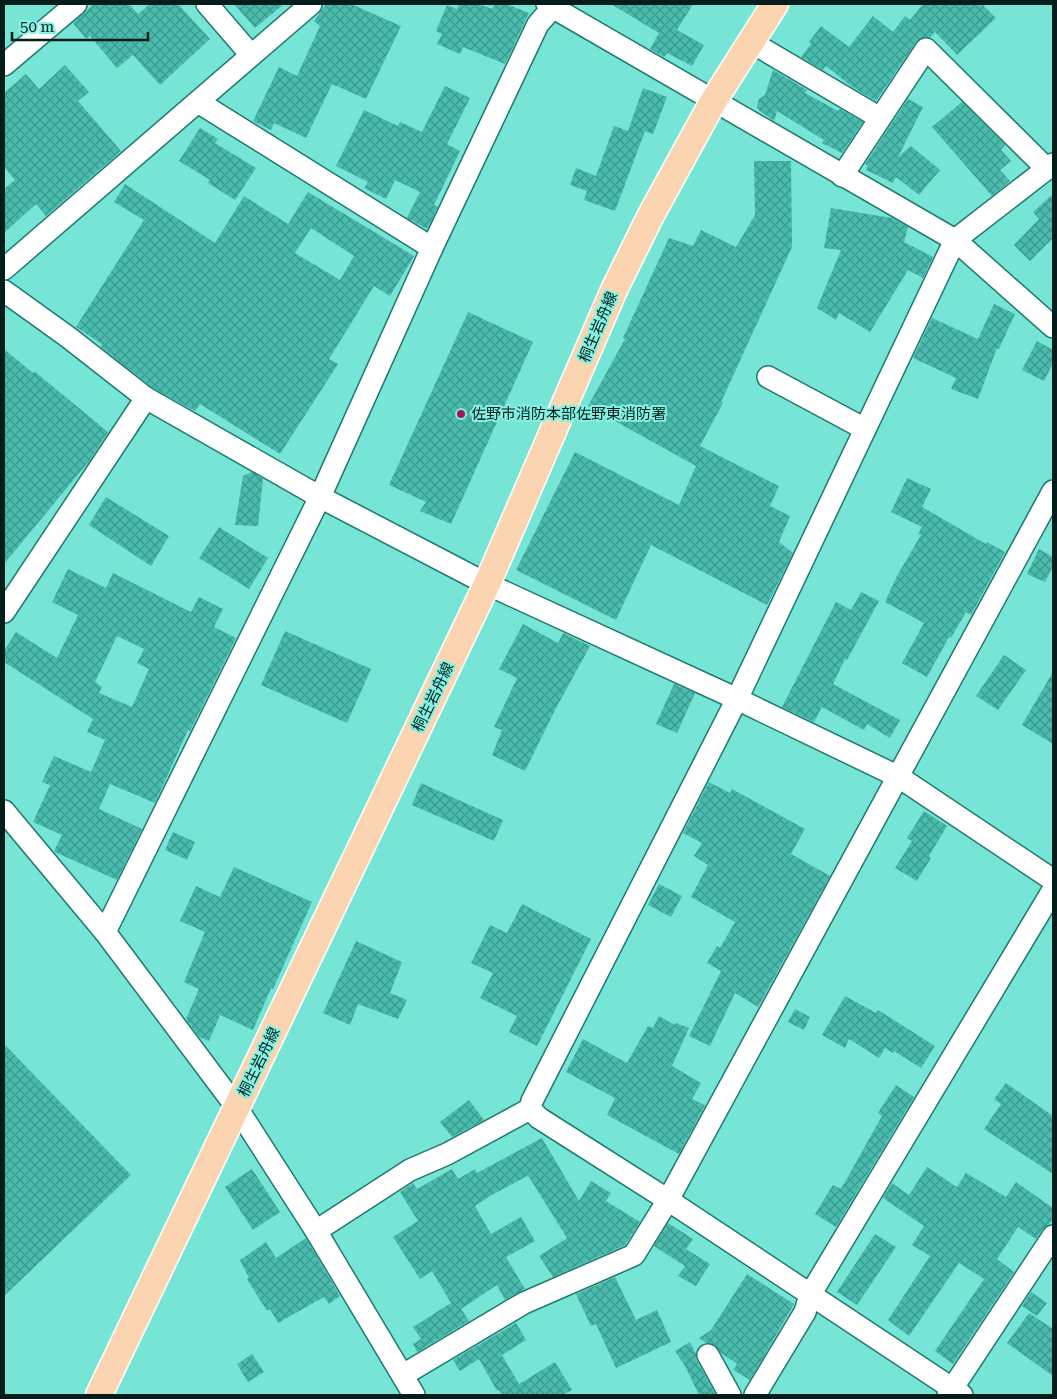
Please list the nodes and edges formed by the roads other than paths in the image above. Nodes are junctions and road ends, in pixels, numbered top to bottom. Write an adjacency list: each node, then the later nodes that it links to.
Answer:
1 (76, 4): 8 (street)
2 (207, 4): 7 (street)
3 (311, 4): 7 (street)
4 (775, 4): 6 (main road, 桐生岩舟線)
5 (552, 5): 9 (street); 15 (street)
6 (751, 42): 9 (main road, 桐生岩舟線); 11 (street)
7 (251, 55): 10 (street)
8 (4, 65)
9 (714, 100): 13 (street); 24 (main road, 桐生岩舟線)
10 (198, 102): 15 (street); 16 (street)
11 (880, 118): 12 (street); 13 (street)
12 (1050, 167): 14 (street)
13 (842, 176): 14 (street)
14 (955, 240): 18 (street); 21 (street)
15 (432, 248): 23 (street)
16 (4, 269)
17 (4, 291): 20 (street)
18 (1053, 326)
19 (768, 377): 21 (street)
20 (146, 398): 23 (street); 25 (street)
21 (865, 429): 26 (street)
22 (1053, 491): 27 (street)
23 (320, 497): 24 (street); 31 (street)
24 (487, 584): 26 (street); 32 (main road, 桐生岩舟線)
25 (4, 612)
26 (737, 699): 27 (street); 33 (street)
27 (899, 777): 29 (street); 34 (street)
28 (4, 811): 31 (street)
29 (1053, 880)
30 (1053, 890): 37 (street)
31 (105, 932): 32 (street)
32 (236, 1108): 35 (street); 41 (main road, 桐生岩舟線)
33 (530, 1109): 34 (street); 35 (street)
34 (668, 1200): 37 (street); 39 (street)
35 (316, 1231): 39 (street)
36 (1053, 1236): 40 (street)
37 (810, 1296): 40 (street); 44 (street)
38 (708, 1355): 43 (street)
39 (403, 1375): 42 (street)
40 (954, 1393)
41 (99, 1395)
42 (414, 1395)
43 (730, 1395)
44 (755, 1395)

